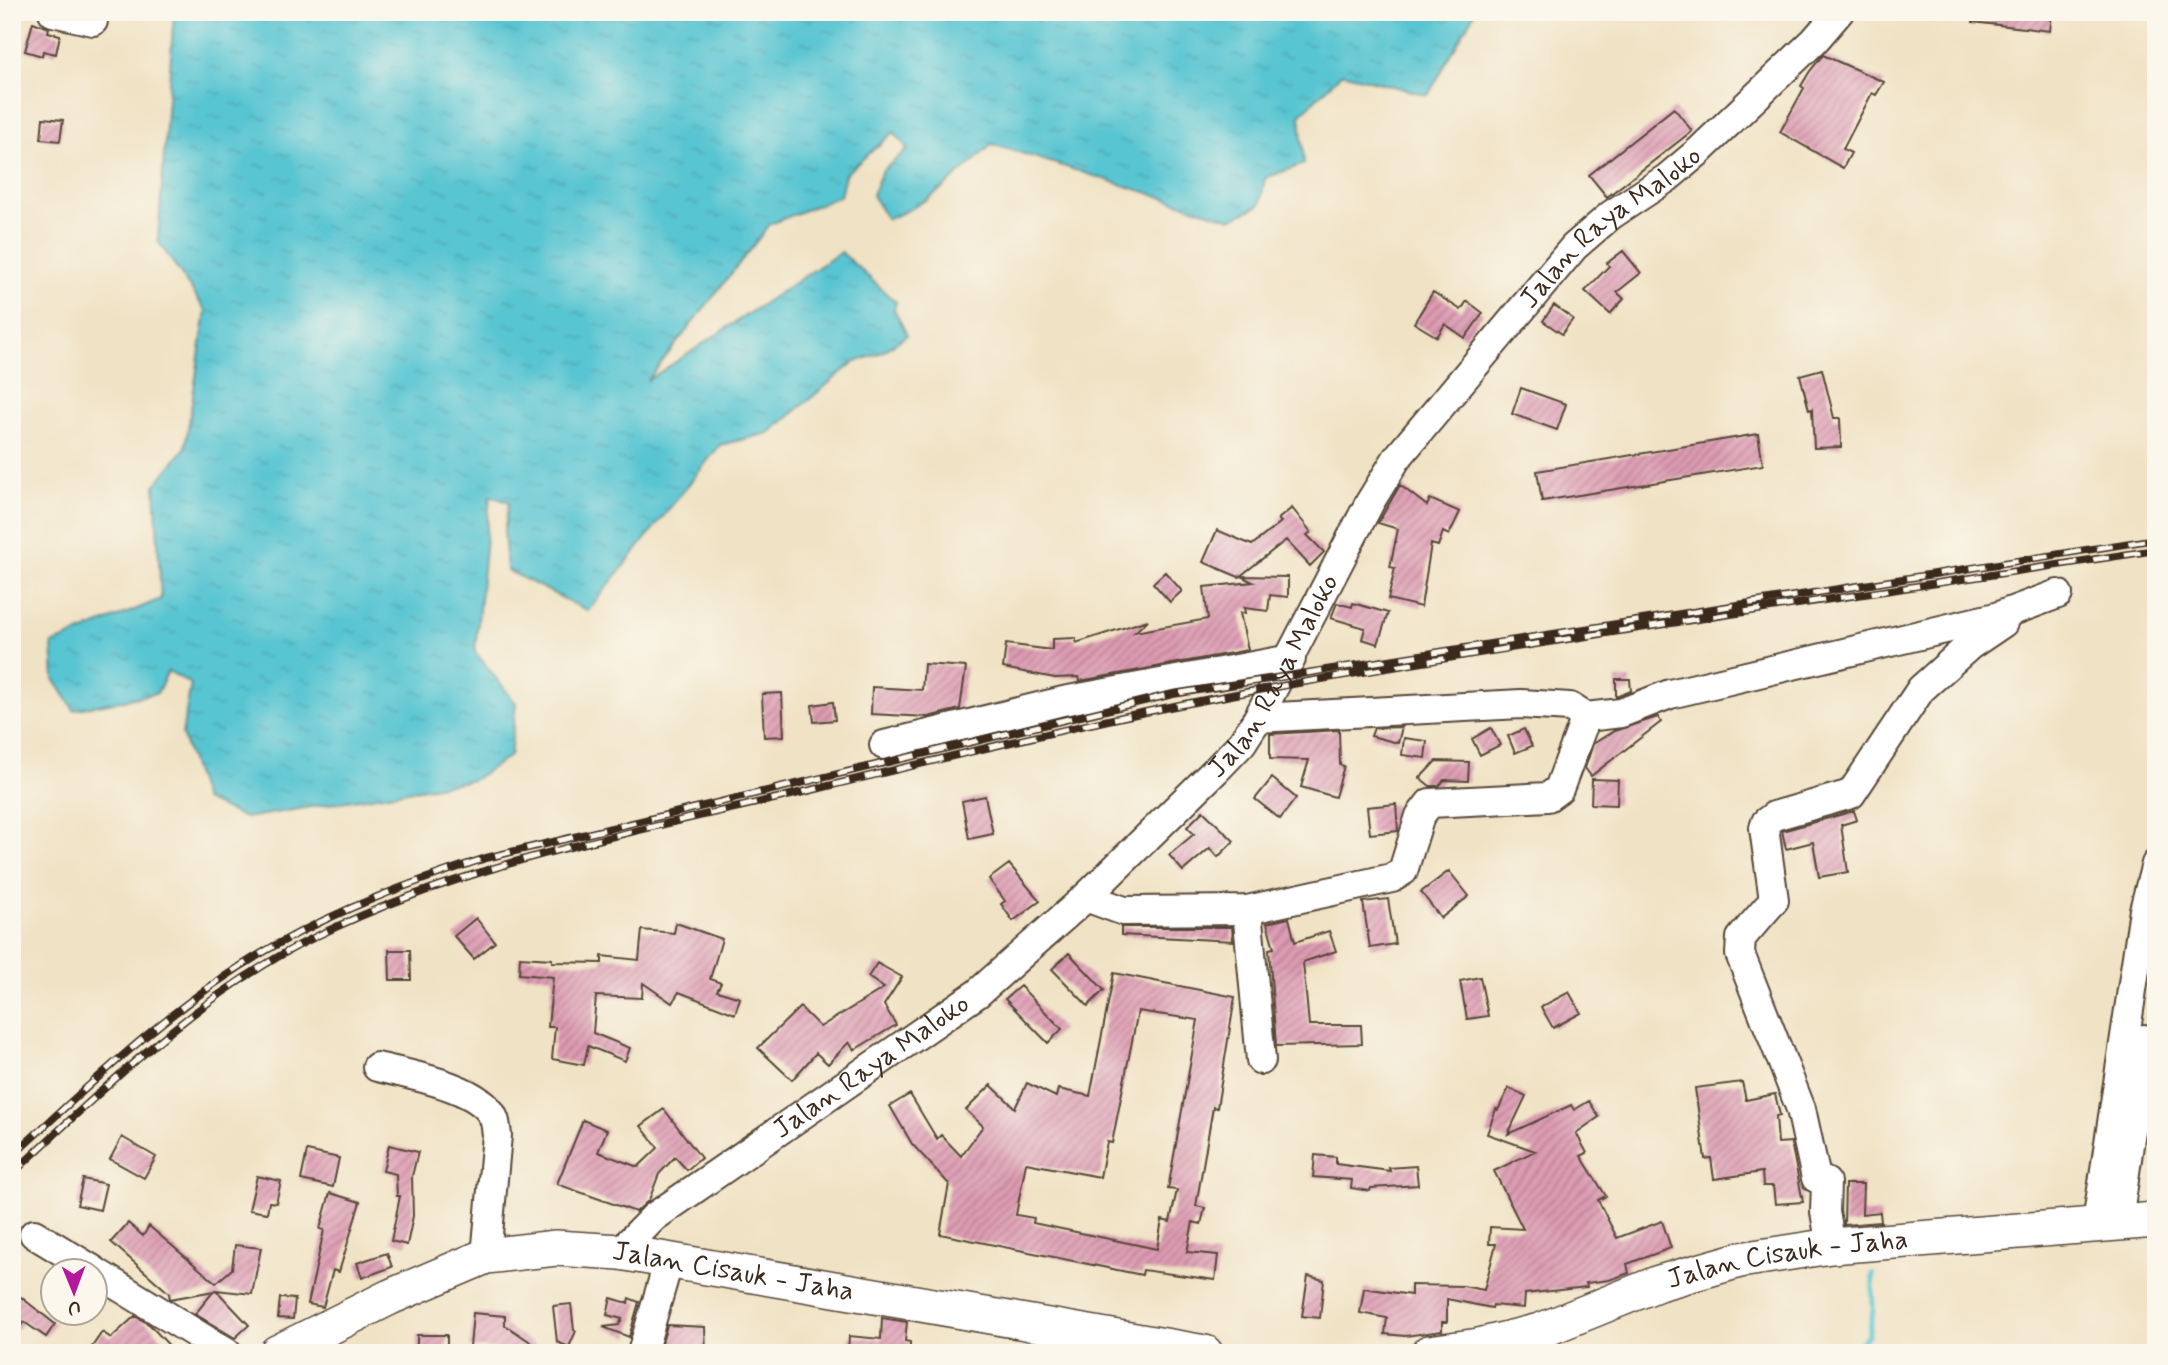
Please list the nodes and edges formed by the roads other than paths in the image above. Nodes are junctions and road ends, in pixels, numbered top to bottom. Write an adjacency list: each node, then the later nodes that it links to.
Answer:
1 (53, 12): 3 (street)
2 (1839, 12): 6 (street, Jalan Raya Maloko)
3 (93, 21)
4 (2058, 594): 5 (street)
5 (2033, 606): 7 (street); 19 (street)
6 (1292, 659): 8 (street, Jalan Raya Maloko); 9 (street)
7 (1586, 716): 8 (street); 12 (street)
8 (1258, 719): 11 (street, Jalan Raya Maloko)
9 (884, 745)
10 (2156, 864): 17 (street)
11 (1086, 897): 12 (street); 20 (street, Jalan Raya Maloko)
12 (1247, 910): 14 (street)
13 (2156, 957): 17 (street)
14 (1261, 1060)
15 (377, 1067): 22 (street)
16 (2156, 1220): 17 (main road, Jalan Cisauk - Jaha)
17 (2108, 1222): 19 (main road, Jalan Cisauk - Jaha)
18 (34, 1234): 21 (street)
19 (1831, 1245): 25 (main road, Jalan Cisauk - Jaha)
20 (620, 1252): 22 (main road, Jalan Cisauk - Jaha); 23 (main road, Jalan Cisauk - Jaha)
21 (70, 1256)
22 (486, 1256): 27 (main road, Jalan Cisauk - Jaha)
23 (669, 1261): 28 (street); 29 (main road, Jalan Cisauk - Jaha)
24 (108, 1280): 26 (street)
25 (1541, 1342): 30 (main road, Jalan Cisauk - Jaha)
26 (227, 1353)
27 (278, 1353)
28 (642, 1353)
29 (1205, 1353)
30 (1430, 1353)

